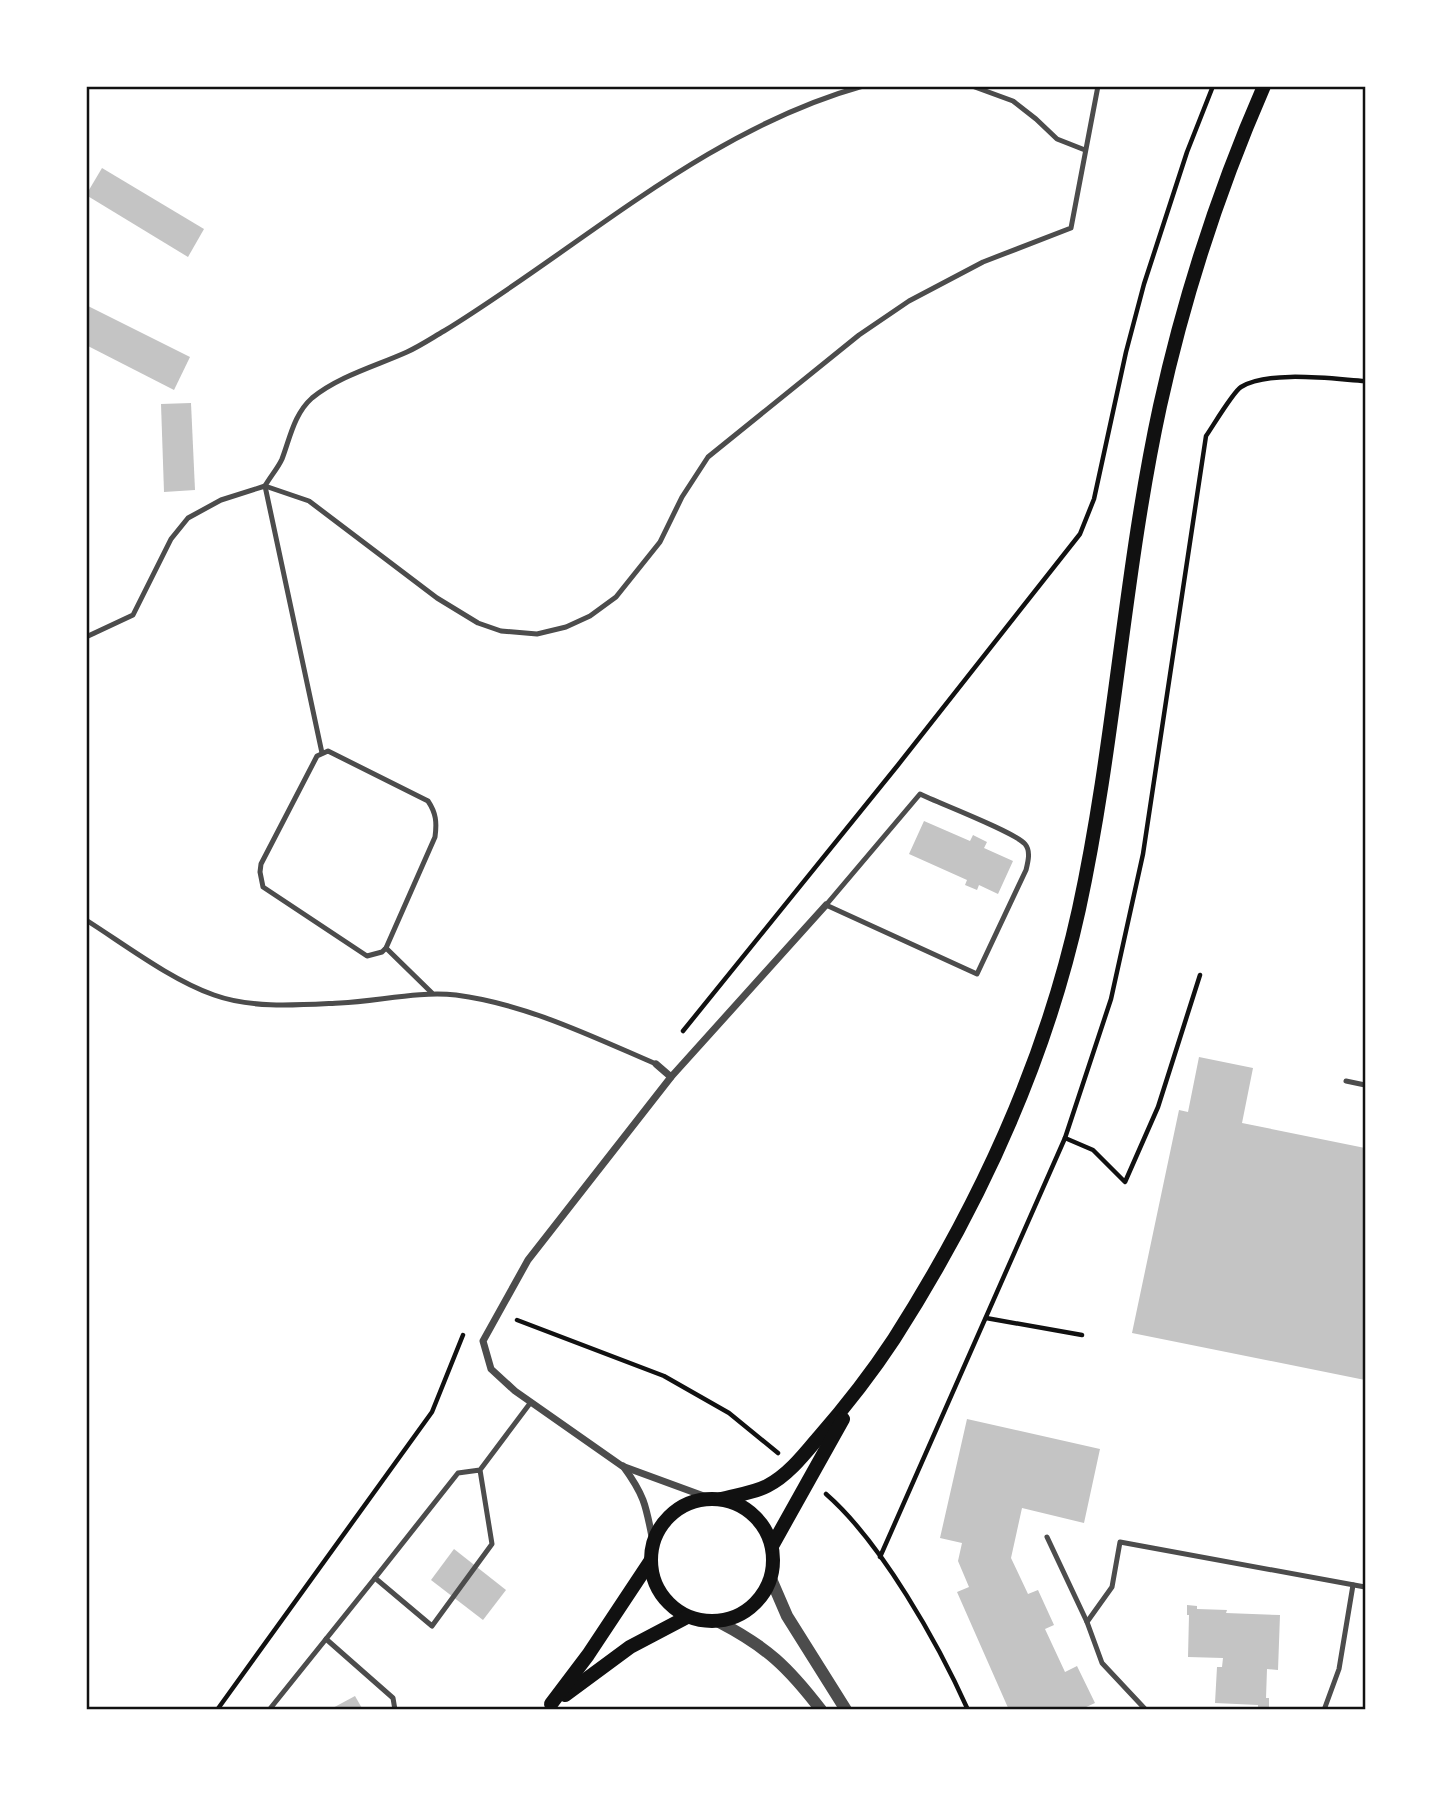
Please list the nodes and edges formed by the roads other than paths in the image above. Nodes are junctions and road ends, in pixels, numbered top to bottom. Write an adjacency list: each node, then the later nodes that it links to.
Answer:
1 (863, 86): 6 (lane)
2 (972, 86): 5 (lane)
3 (1098, 86): 5 (lane)
4 (1264, 86): 17 (main road)
5 (1084, 150): 6 (lane)
6 (265, 486): 7 (lane); 8 (lane)
7 (86, 637)
8 (322, 752): 11 (lane); 11 (lane)
9 (826, 905): 9 (lane); 14 (street)
10 (86, 920): 12 (lane)
11 (386, 948): 12 (lane)
12 (432, 993): 13 (lane)
13 (656, 1064): 14 (street)
14 (671, 1077): 18 (street)
15 (1346, 1082): 16 (lane)
16 (1365, 1085)
17 (857, 1393): 21 (main road); 24 (main road)
18 (531, 1402): 19 (street); 20 (lane)
19 (622, 1466): 21 (street); 23 (street)
20 (480, 1470): 26 (lane); 26 (lane)
21 (717, 1499): 23 (main road); 24 (main road)
22 (1047, 1538): 32 (lane)
23 (653, 1542): 25 (main road)
24 (772, 1546): 27 (main road)
25 (651, 1560): 30 (main road); 34 (main road)
26 (375, 1578): 33 (lane)
27 (771, 1579): 31 (main road); 38 (street)
28 (1353, 1585): 29 (lane); 32 (lane); 40 (lane)
29 (1365, 1587)
30 (687, 1617): 31 (main road); 34 (main road)
31 (719, 1622): 37 (street)
32 (1087, 1622): 39 (lane)
33 (326, 1639): 35 (lane); 36 (lane)
34 (547, 1707)
35 (269, 1710)
36 (395, 1710)
37 (821, 1710)
38 (846, 1710)
39 (1146, 1710)
40 (1324, 1710)

